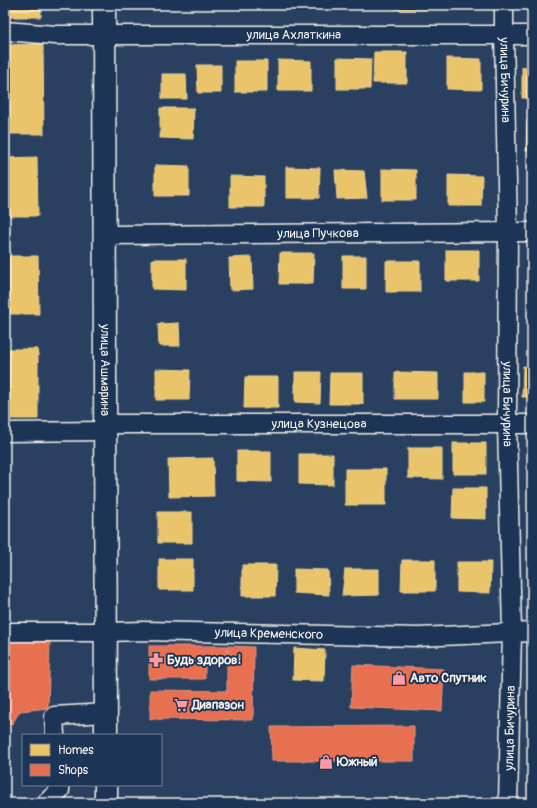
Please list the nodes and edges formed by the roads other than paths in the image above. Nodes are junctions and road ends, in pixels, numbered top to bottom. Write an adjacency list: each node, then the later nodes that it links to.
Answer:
1 (104, 5): 4 (main road, улица Ашмарина)
2 (504, 5): 5 (street, улица Бичурина)
3 (5, 31): 4 (street, улица Ахлаткина)
4 (104, 35): 5 (street, улица Ахлаткина); 9 (main road, улица Ашмарина)
5 (504, 35): 6 (street, улица Ахлаткина); 7 (street, улица Бичурина)
6 (532, 35)
7 (508, 232): 8 (street, улица Пучкова); 9 (street, улица Пучкова); 10 (street, улица Бичурина)
8 (532, 232)
9 (105, 235): 12 (main road, улица Ашмарина)
10 (507, 424): 11 (street, улица Кузнецова); 12 (street, улица Кузнецова); 16 (street, улица Бичурина)
11 (532, 424)
12 (105, 428): 13 (street, улица Кузнецова); 15 (main road, улица Ашмарина)
13 (5, 432)
14 (5, 632): 15 (street, улица Кременского)
15 (106, 632): 16 (street, улица Кременского); 18 (main road, улица Ашмарина)
16 (512, 632): 17 (street, улица Кременского); 25 (street, улица Бичурина)
17 (532, 632)
18 (106, 714): 19 (street); 20 (main road, улица Ашмарина)
19 (55, 734)
20 (106, 734)
21 (59, 786): 23 (street)
22 (106, 786): 24 (main road)
23 (46, 803)
24 (106, 803)
25 (508, 803)

